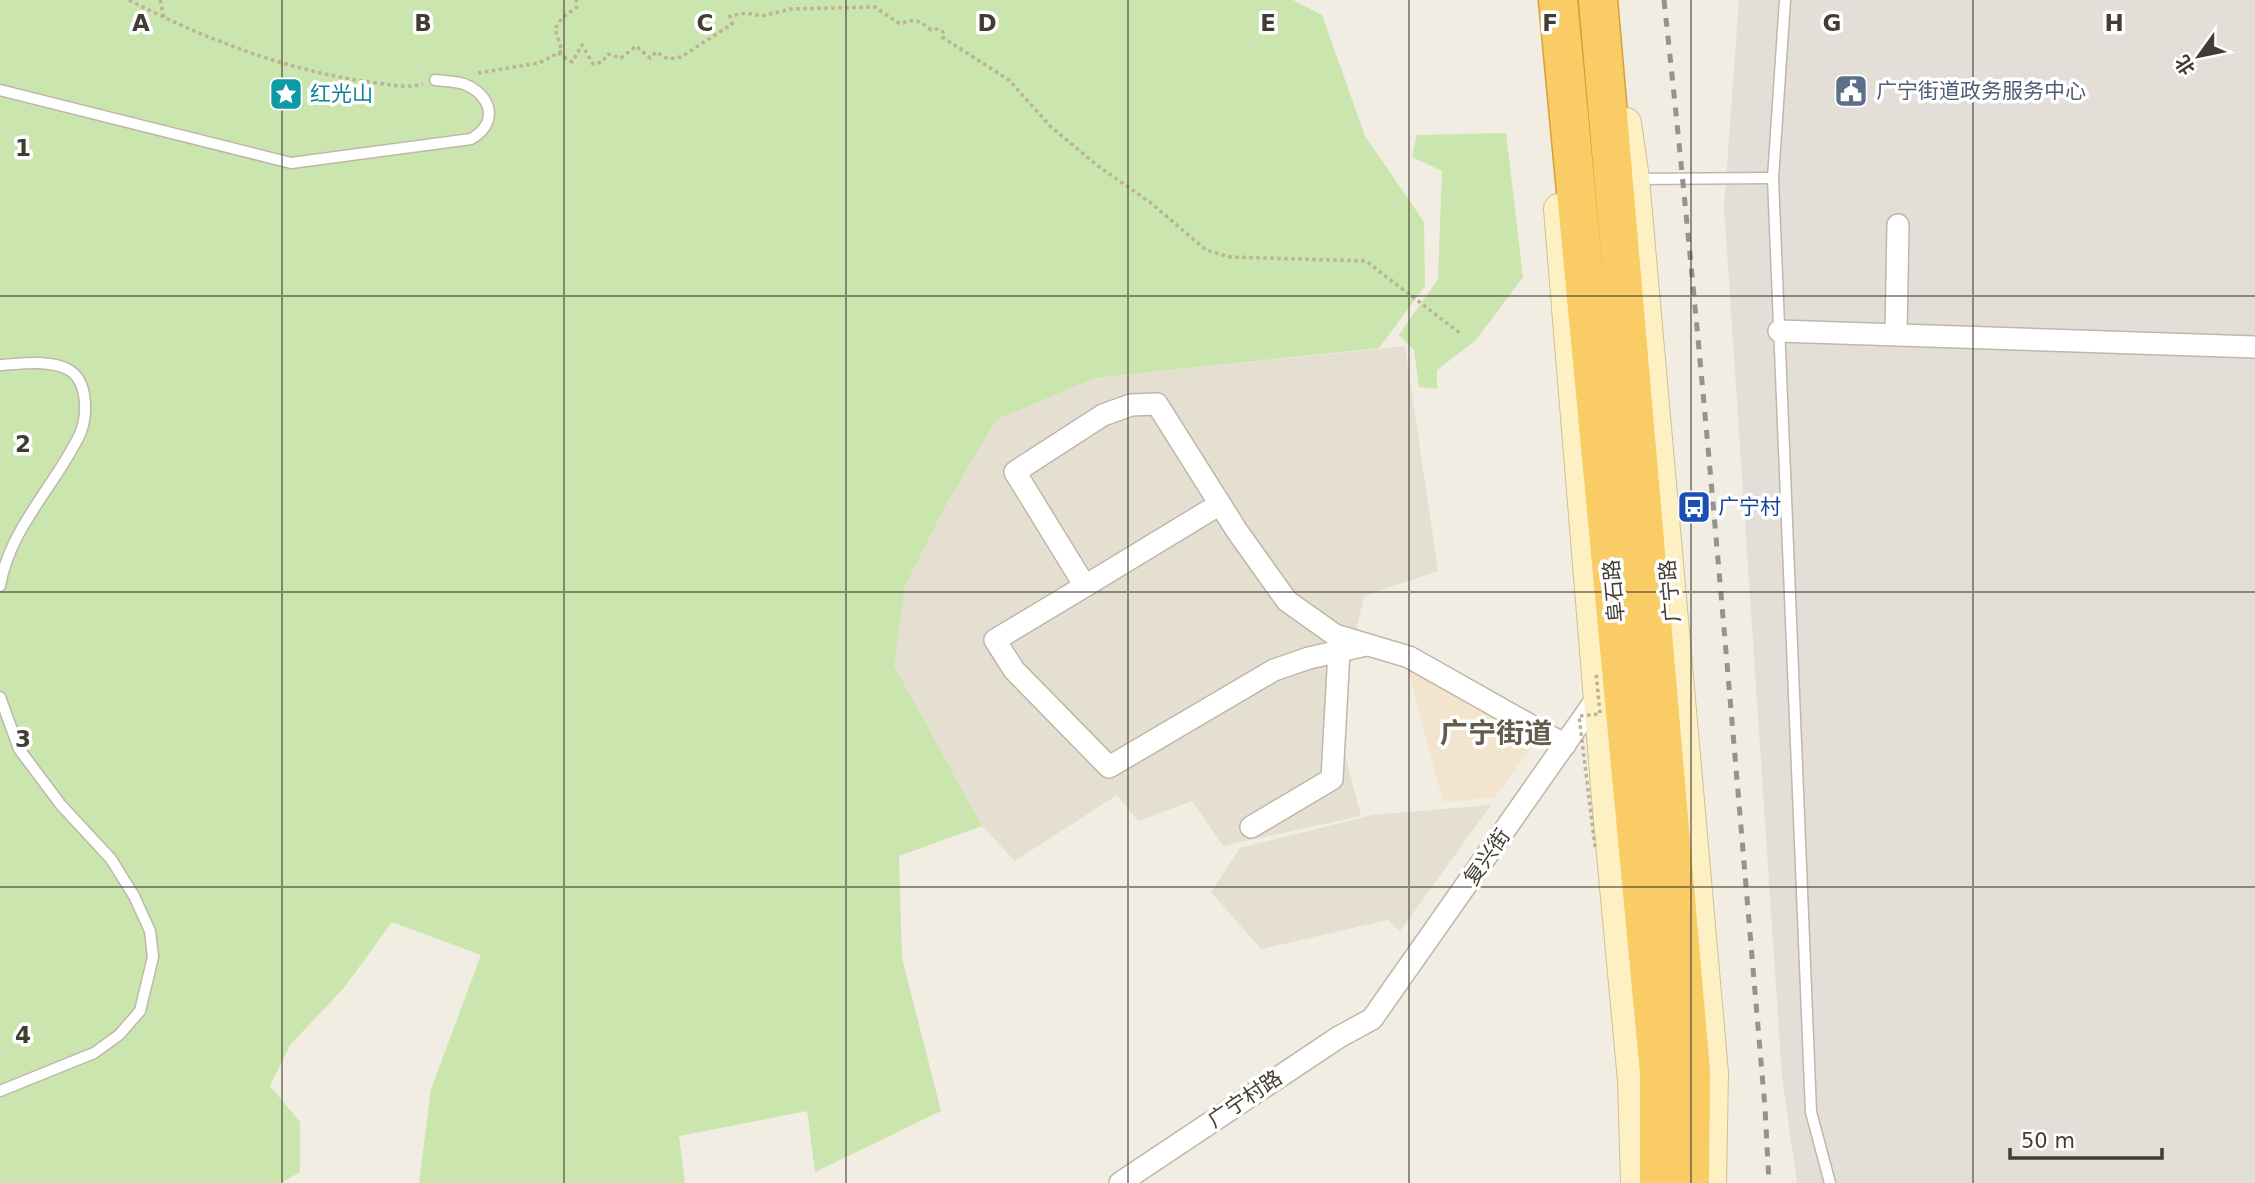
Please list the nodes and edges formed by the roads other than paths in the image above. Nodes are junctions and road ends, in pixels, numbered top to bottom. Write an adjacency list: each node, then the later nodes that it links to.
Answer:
1 (1540, 0): 20 (street)
2 (1558, 0): 28 (highway, 阜石路)
3 (1598, 0): 29 (highway, 阜石路)
4 (1607, 0): 9 (street, 广宁路)
5 (1785, 0): 8 (lane)
6 (435, 80): 7 (lane)
7 (0, 90)
8 (1773, 178): 9 (lane); 11 (lane)
9 (1634, 179): 30 (street, 广宁路)
10 (1898, 225): 12 (street)
11 (1779, 332): 12 (street); 31 (lane)
12 (1896, 334): 13 (street)
13 (2255, 346)
14 (0, 365): 16 (lane)
15 (1220, 504): 17 (street); 17 (street); 18 (street)
16 (0, 586)
17 (1085, 586): 19 (street)
18 (1366, 645): 19 (street); 22 (street)
19 (1339, 651): 23 (street)
20 (1598, 683): 22 (street, 复兴街); 27 (street)
21 (0, 696): 25 (lane)
22 (1565, 745): 24 (street, 复兴街)
23 (1251, 827)
24 (1372, 1019): 26 (street, 广宁村路)
25 (0, 1091)
26 (1120, 1183)
27 (1636, 1183)
28 (1658, 1183)
29 (1690, 1183)
30 (1711, 1183)
31 (1830, 1183)

